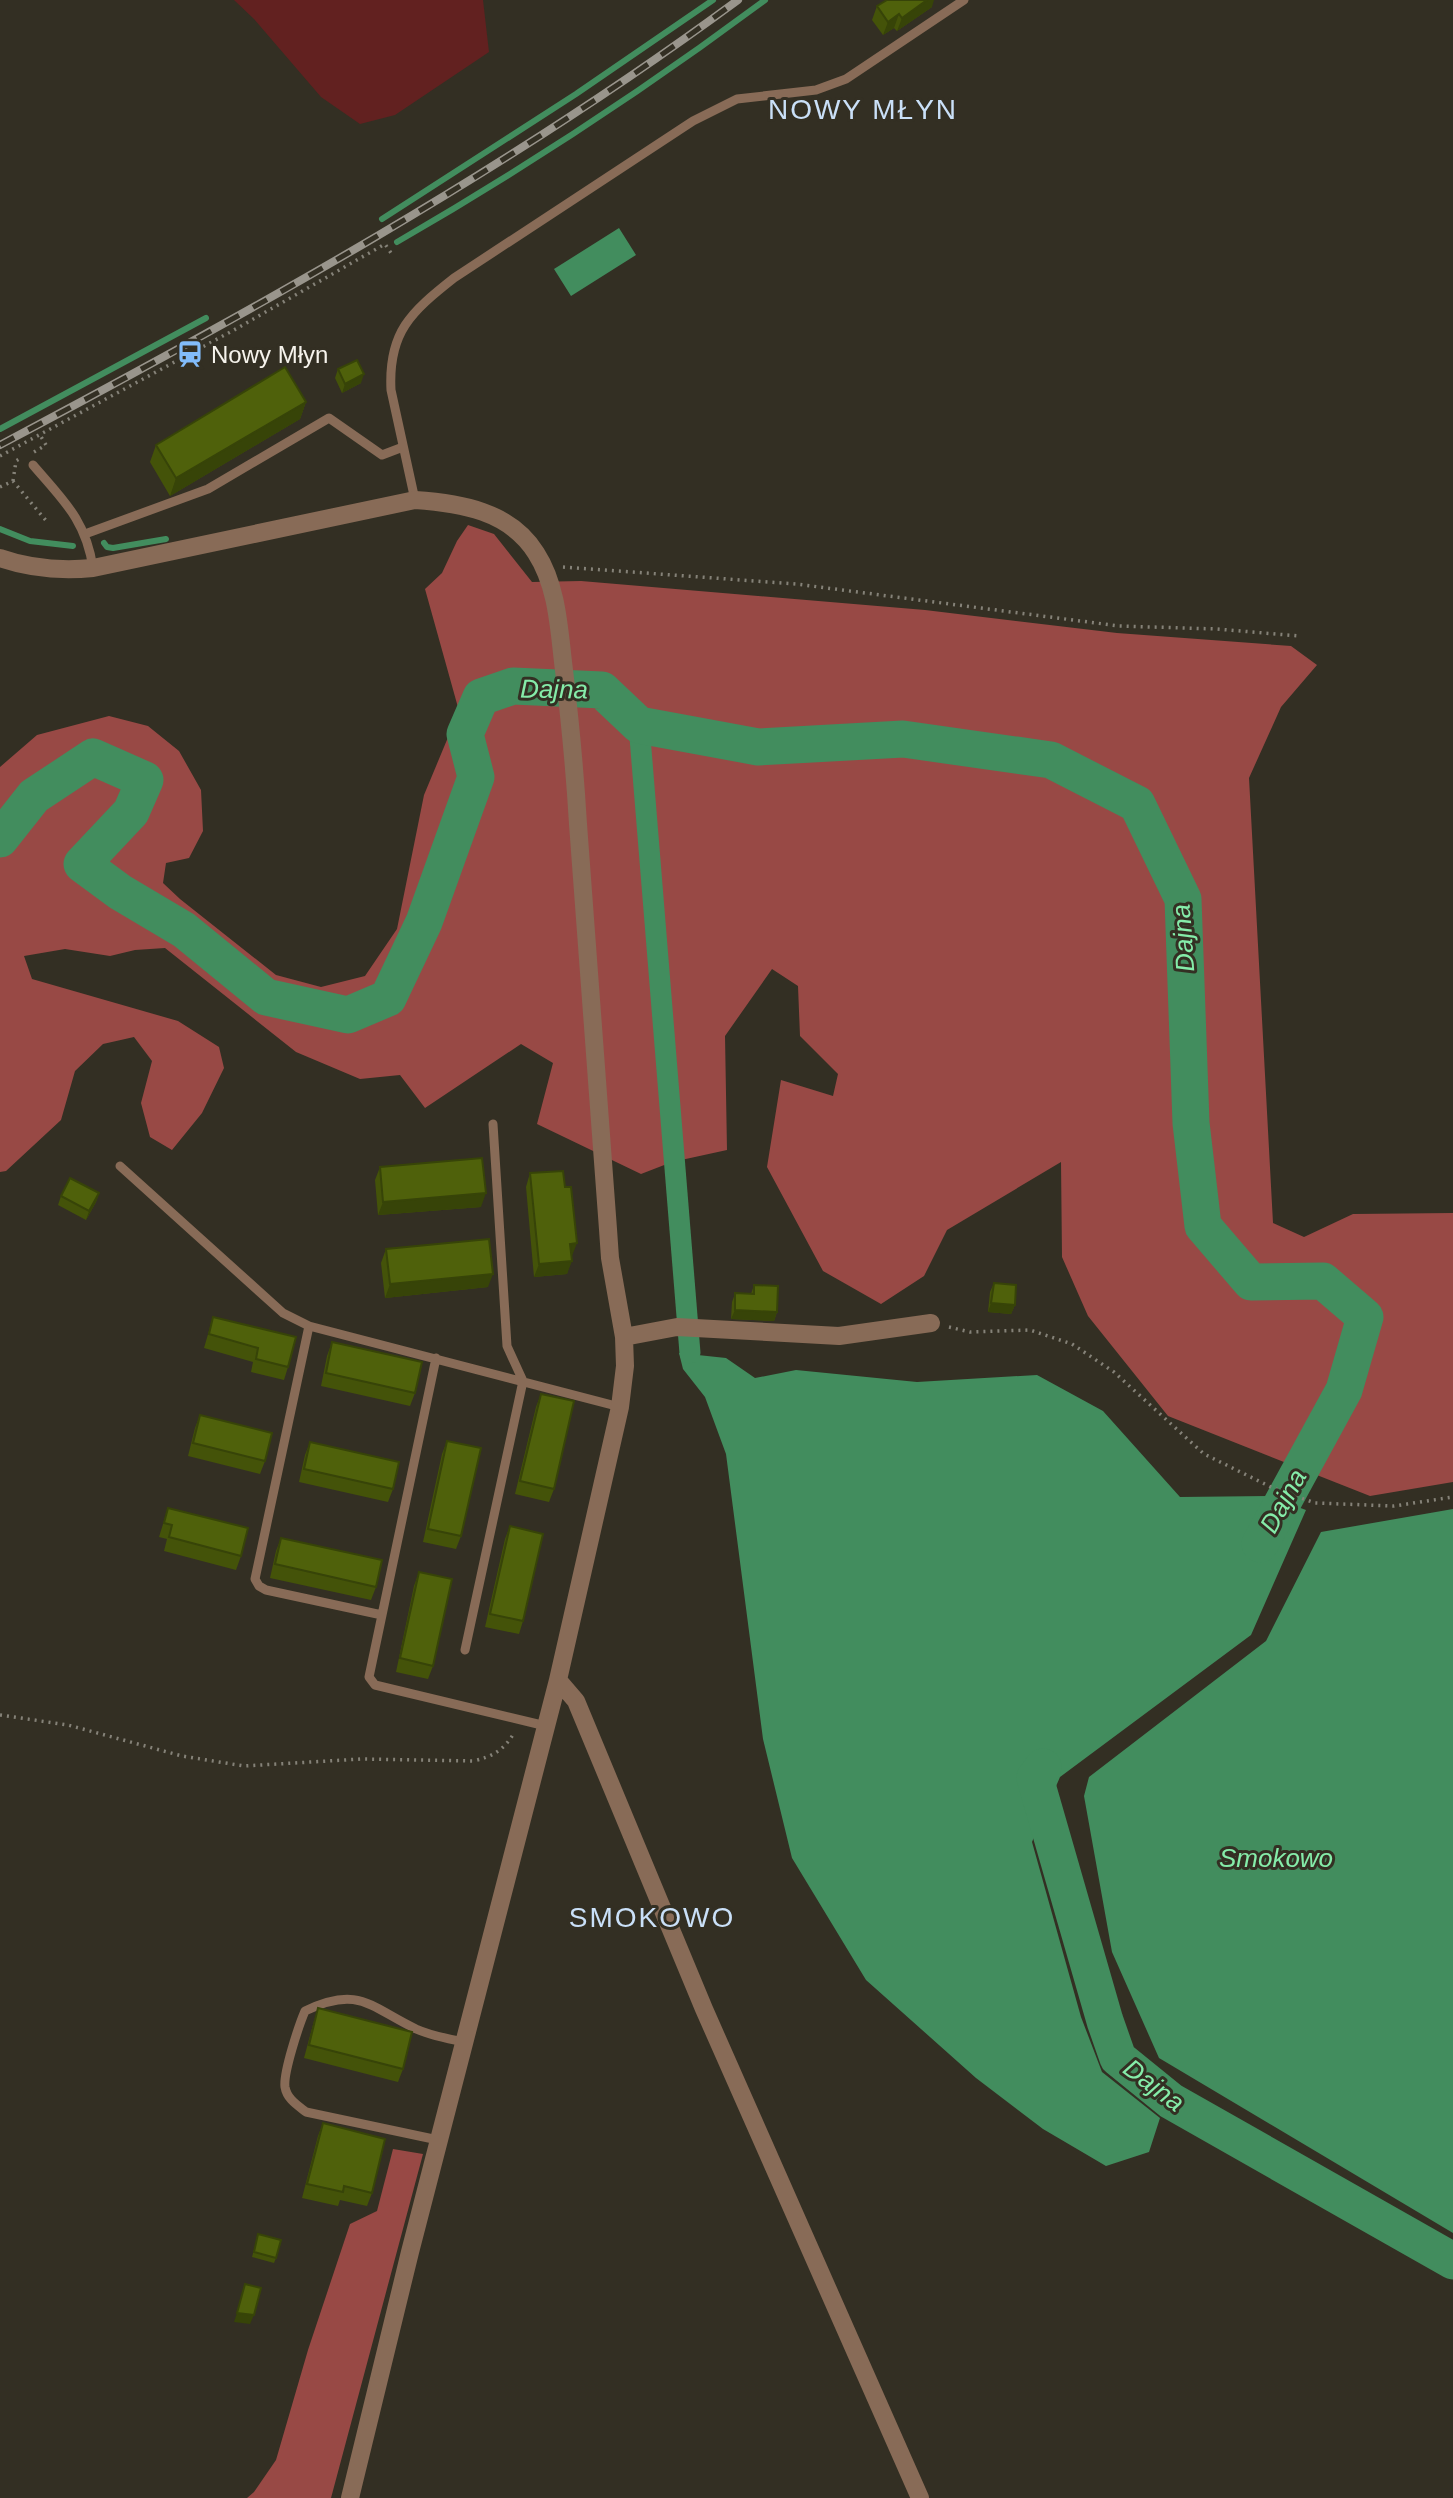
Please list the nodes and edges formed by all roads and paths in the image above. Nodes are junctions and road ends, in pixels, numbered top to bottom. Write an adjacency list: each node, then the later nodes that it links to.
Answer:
1 (964, 0): 4 (lane)
2 (391, 253): 3 (path)
3 (40, 435): 5 (path); 6 (path)
4 (403, 447): 9 (lane); 11 (lane)
5 (40, 449)
6 (0, 456)
7 (33, 465): 11 (lane)
8 (0, 487): 10 (path)
9 (415, 500): 13 (street); 14 (street)
10 (48, 523)
11 (85, 534): 14 (lane)
12 (0, 558): 14 (street)
13 (543, 566): 15 (path); 20 (street)
14 (93, 568)
15 (1299, 636)
16 (493, 1124): 22 (lane)
17 (120, 1166): 19 (lane)
18 (931, 1323): 20 (street); 24 (path)
19 (309, 1326): 21 (lane); 25 (lane)
20 (624, 1337): 23 (street)
21 (436, 1358): 22 (lane); 25 (lane)
22 (523, 1381): 23 (lane); 26 (lane)
23 (620, 1407): 27 (street)
24 (1453, 1497)
25 (382, 1615): 29 (lane)
26 (465, 1650)
27 (558, 1680): 30 (street); 34 (street)
28 (0, 1715): 29 (path)
29 (524, 1720): 30 (lane)
30 (546, 1726): 31 (street)
31 (464, 2042): 32 (street); 32 (lane)
32 (438, 2140): 33 (street)
33 (350, 2498)
34 (920, 2498)

